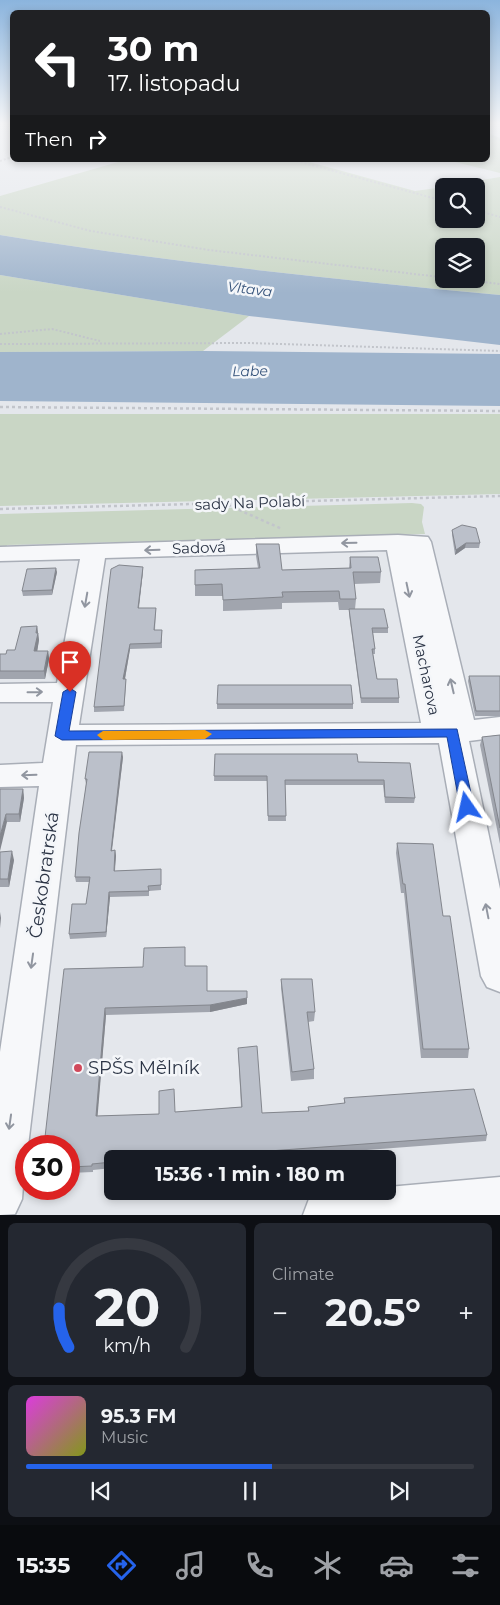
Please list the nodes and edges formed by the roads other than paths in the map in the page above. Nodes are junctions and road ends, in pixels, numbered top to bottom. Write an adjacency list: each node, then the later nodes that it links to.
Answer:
1 (408, 542): 2 (street, Sadová, one-way to 2); 7 (street, Macharova)
2 (94, 552): 3 (street, Sadová); 4 (street, Českobratrská, one-way to 4)
3 (0, 554)
4 (70, 692): 5 (street, one-way to 4); 8 (street, Českobratrská)
5 (0, 693)
6 (500, 727): 7 (street)
7 (452, 733): 8 (street); 11 (street, Macharova, one-way to 7)
8 (62, 736): 9 (street, Českobratrská)
9 (58, 774): 10 (street, one-way to 10); 12 (street, Českobratrská, one-way to 12)
10 (0, 776)
11 (500, 976)
12 (0, 1199)
13 (500, 1199): 14 (street)
14 (338, 1214)

